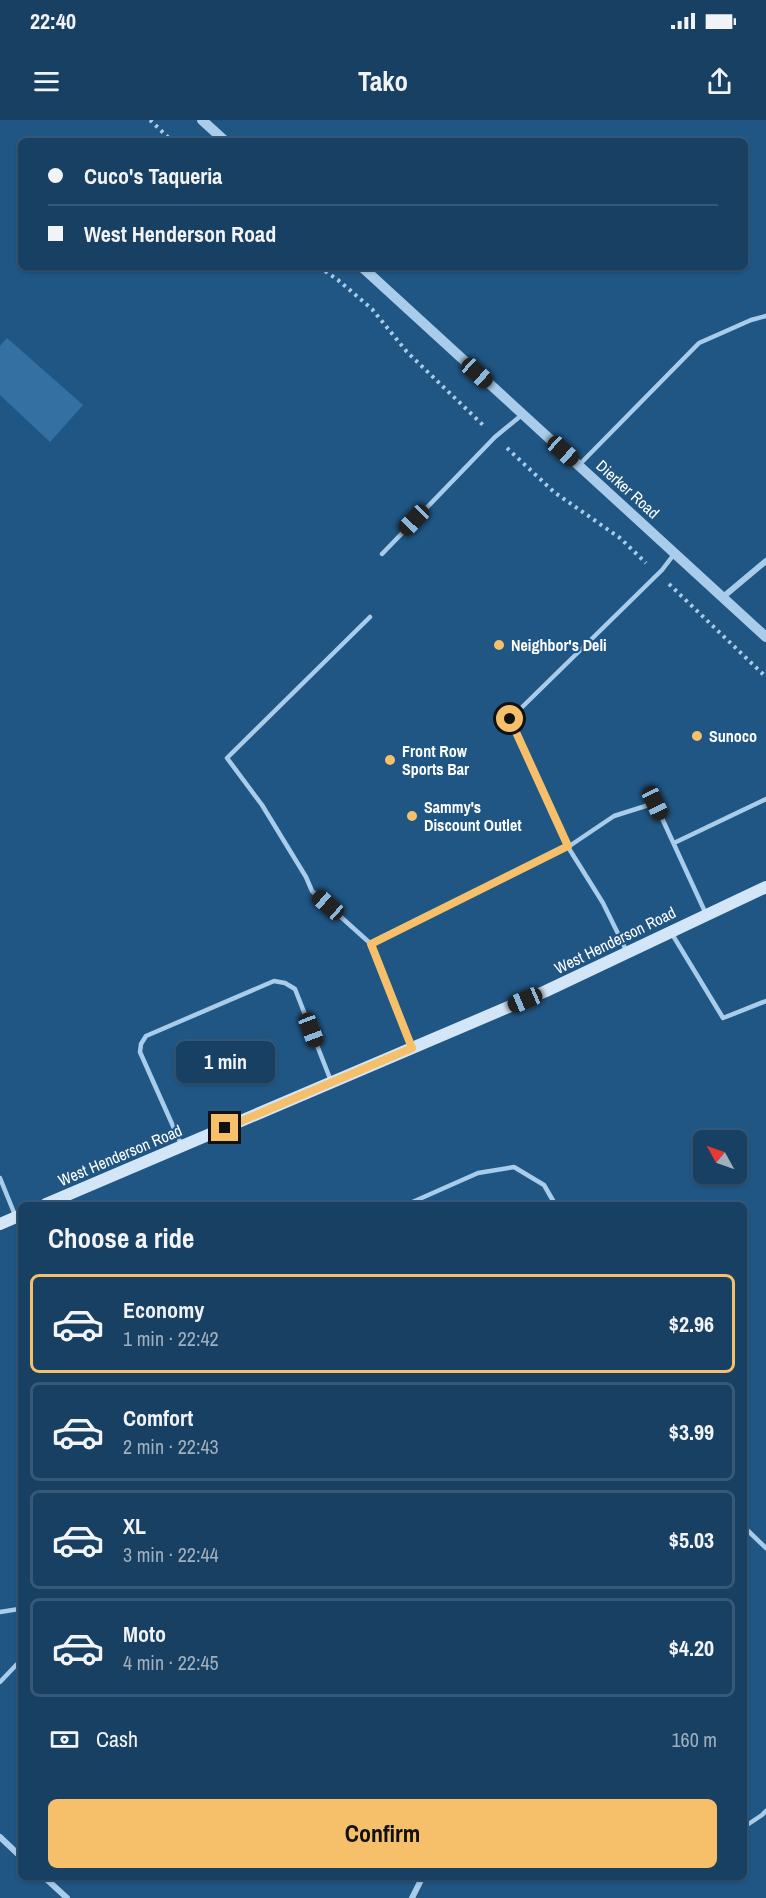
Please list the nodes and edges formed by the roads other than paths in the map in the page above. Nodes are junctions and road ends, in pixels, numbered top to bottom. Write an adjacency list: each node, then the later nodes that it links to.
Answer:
1 (202, 120): 2 (street)
2 (222, 138)
3 (365, 270): 5 (street, Dierker Road)
4 (766, 316): 6 (lane)
5 (523, 414): 6 (street, Dierker Road); 8 (lane)
6 (579, 465): 7 (street, Dierker Road)
7 (675, 552): 10 (street, Dierker Road); 15 (lane)
8 (382, 554)
9 (766, 561): 10 (street)
10 (723, 597): 12 (street, Dierker Road)
11 (370, 617): 19 (lane)
12 (766, 637)
13 (766, 799): 14 (lane)
14 (674, 843): 15 (lane); 17 (lane)
15 (568, 846): 19 (lane); 20 (lane)
16 (766, 886): 17 (main road, West Henderson Road)
17 (706, 914): 18 (main road, West Henderson Road)
18 (670, 931): 20 (main road, West Henderson Road); 21 (lane)
19 (371, 944): 22 (lane)
20 (627, 952): 22 (main road, West Henderson Road)
21 (766, 1001)
22 (412, 1048): 23 (main road, West Henderson Road)
23 (332, 1083): 24 (main road, West Henderson Road); 24 (lane)
24 (182, 1146): 26 (main road, West Henderson Road)
25 (0, 1178): 29 (lane)
26 (51, 1202)
27 (413, 1202): 28 (lane)
28 (554, 1202)
29 (18, 1216): 30 (main road)
30 (0, 1224)
31 (747, 1530): 32 (lane)
32 (766, 1548)
33 (18, 1609): 34 (lane)
34 (0, 1612)
35 (18, 1663): 36 (lane)
36 (0, 1682)
37 (766, 1811): 38 (lane)
38 (747, 1825)
39 (0, 1838): 40 (street)
40 (18, 1854)
41 (47, 1880): 43 (street)
42 (421, 1880): 44 (street)
43 (67, 1898)
44 (411, 1898)

